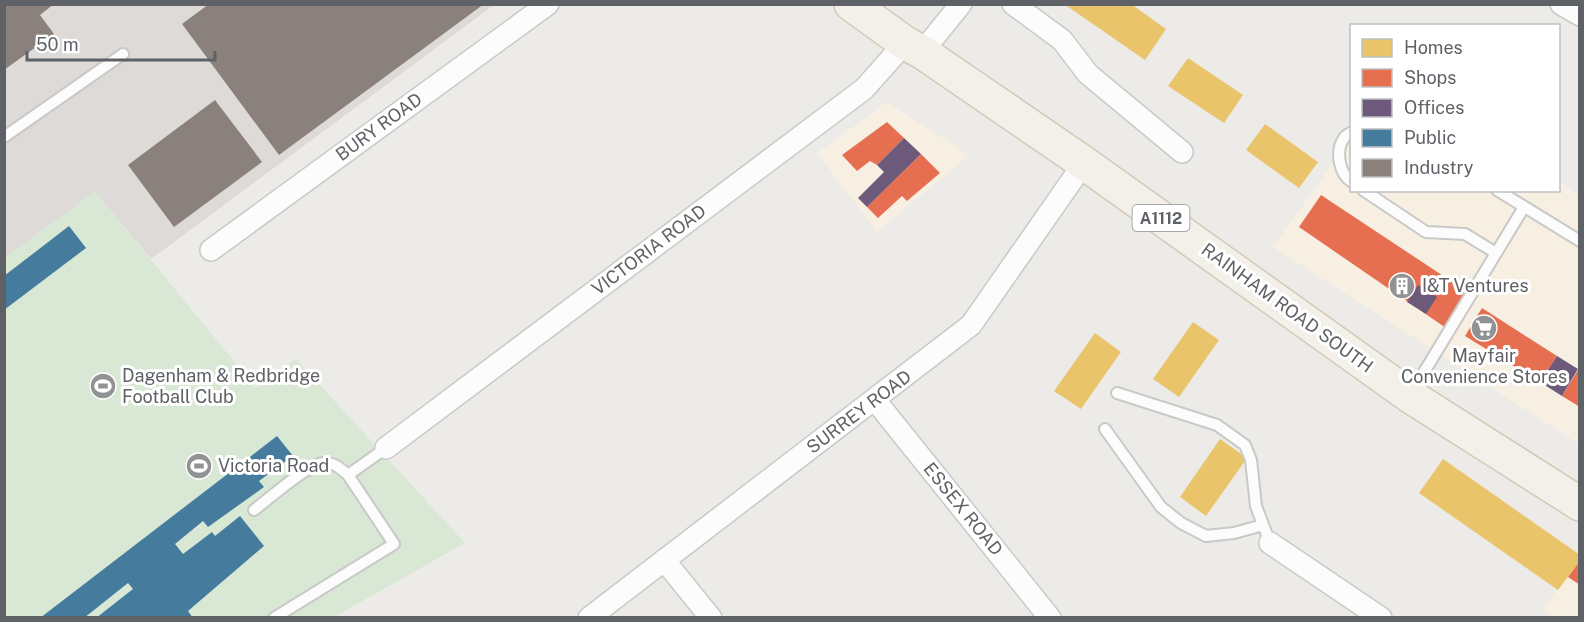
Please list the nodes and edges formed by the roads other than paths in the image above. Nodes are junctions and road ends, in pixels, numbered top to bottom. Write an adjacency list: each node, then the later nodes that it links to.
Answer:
1 (548, 4): 18 (street, BURY ROAD)
2 (851, 4): 7 (main road, RAINHAM ROAD SOUTH / A1112)
3 (962, 4): 7 (street, VICTORIA ROAD)
4 (1013, 4): 11 (street)
5 (1561, 4): 6 (street)
6 (1580, 15)
7 (913, 48): 12 (main road, RAINHAM ROAD SOUTH / A1112); 24 (street, VICTORIA ROAD)
8 (123, 54): 10 (lane)
9 (1350, 133): 13 (lane)
10 (4, 137)
11 (1182, 152)
12 (1084, 163): 21 (main road, RAINHAM ROAD SOUTH / A1112); 22 (street, SURREY ROAD)
13 (1350, 181)
14 (1366, 192): 19 (lane)
15 (1500, 192): 16 (lane)
16 (1524, 207): 17 (lane); 19 (lane)
17 (1580, 242)
18 (211, 250)
19 (1496, 253): 21 (lane)
20 (1117, 393): 28 (lane)
21 (1410, 396): 26 (main road, RAINHAM ROAD SOUTH / A1112)
22 (875, 400): 29 (street, SURREY ROAD); 33 (street, ESSEX ROAD)
23 (1105, 429): 28 (lane)
24 (386, 448): 25 (lane)
25 (348, 475): 27 (lane); 30 (lane)
26 (1580, 504)
27 (254, 510)
28 (1266, 534): 34 (street)
29 (664, 560): 31 (street, SURREY ROAD); 32 (street)
30 (274, 618)
31 (589, 618)
32 (711, 618)
33 (1050, 618)
34 (1381, 618)

